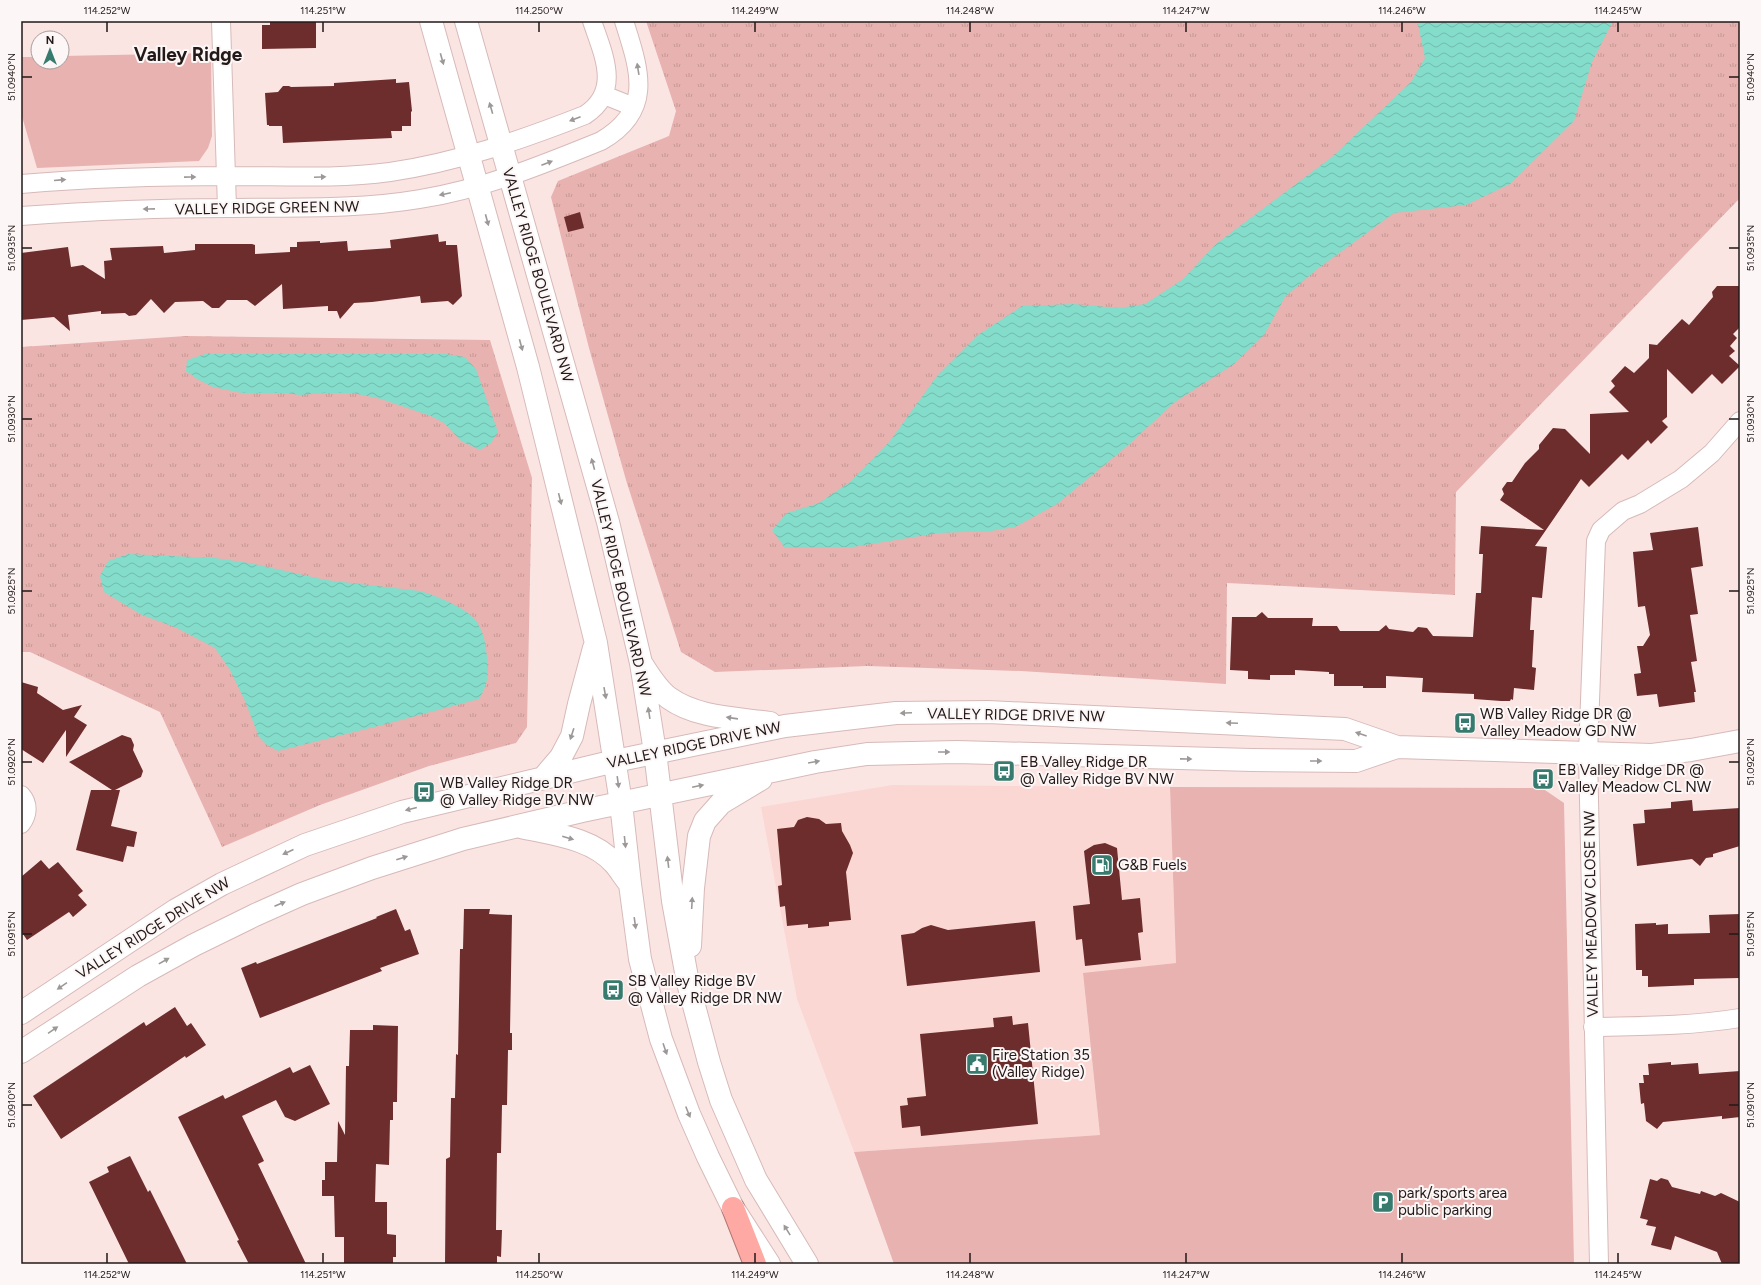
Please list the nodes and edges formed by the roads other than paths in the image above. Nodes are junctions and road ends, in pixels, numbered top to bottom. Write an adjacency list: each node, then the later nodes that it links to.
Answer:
1 (221, 21): 10 (street)
2 (431, 21): 9 (street, one-way to 9)
3 (466, 21): 8 (street, VALLEY RIDGE BOULEVARD NW, one-way to 3)
4 (592, 21): 6 (street)
5 (624, 21): 7 (street, one-way to 5)
6 (604, 94): 7 (street); 8 (street, VALLEY RIDGE GREEN NW, one-way to 8)
7 (634, 107): 11 (street, VALLEY RIDGE GREEN NW, one-way to 7)
8 (501, 145): 9 (street, VALLEY RIDGE GREEN NW); 11 (street, VALLEY RIDGE BOULEVARD NW)
9 (469, 156): 10 (street, VALLEY RIDGE GREEN NW, one-way to 9); 13 (street)
10 (227, 176): 12 (street, VALLEY RIDGE GREEN NW, one-way to 10); 14 (street)
11 (510, 176): 13 (street, VALLEY RIDGE GREEN NW); 18 (street, VALLEY RIDGE BOULEVARD NW, one-way to 11)
12 (21, 184)
13 (478, 186): 14 (street, VALLEY RIDGE GREEN NW, one-way to 14); 17 (street, one-way to 17)
14 (228, 208): 15 (street, VALLEY RIDGE GREEN NW, one-way to 15)
15 (21, 216)
16 (1740, 421): 23 (street, VALLEY MEADOW CLOSE NW)
17 (596, 643): 24 (street, one-way to 24); 26 (street, one-way to 26)
18 (641, 663): 19 (street, one-way to 18); 22 (street, VALLEY RIDGE BOULEVARD NW, one-way to 18)
19 (785, 726): 21 (street, VALLEY RIDGE DRIVE NW, one-way to 19); 22 (street, VALLEY RIDGE DRIVE NW)
20 (1740, 741): 23 (street, VALLEY RIDGE DRIVE NW)
21 (1398, 747): 23 (street, VALLEY RIDGE DRIVE NW); 25 (street, VALLEY RIDGE DRIVE NW, one-way to 21)
22 (655, 752): 24 (street, VALLEY RIDGE DRIVE NW); 27 (street, VALLEY RIDGE BOULEVARD NW)
23 (1588, 754): 36 (street, VALLEY MEADOW CLOSE NW)
24 (615, 761): 26 (street, VALLEY RIDGE DRIVE NW); 29 (street, one-way to 29)
25 (776, 770): 27 (street, VALLEY RIDGE DRIVE NW, one-way to 25); 33 (street, one-way to 25)
26 (544, 777): 34 (street, VALLEY RIDGE DRIVE NW, one-way to 34)
27 (660, 794): 29 (street, VALLEY RIDGE DRIVE NW); 33 (street, VALLEY RIDGE BOULEVARD NW, one-way to 27)
28 (21, 795): 30 (street)
29 (621, 803): 31 (street, VALLEY RIDGE DRIVE NW); 32 (street, one-way to 32)
30 (21, 824)
31 (516, 826): 32 (street, one-way to 32); 37 (street, VALLEY RIDGE DRIVE NW, one-way to 31)
32 (630, 884): 38 (street, one-way to 38)
33 (688, 983): 41 (street, VALLEY RIDGE BOULEVARD NW, one-way to 33)
34 (21, 1013)
35 (1740, 1018): 36 (street, VALLEY MEADOW CLOSE NW)
36 (1593, 1027): 42 (street, VALLEY MEADOW CLOSE NW)
37 (21, 1052)
38 (734, 1208): 39 (highway); 40 (street)
39 (755, 1264)
40 (769, 1264)
41 (807, 1264)
42 (1599, 1264)

